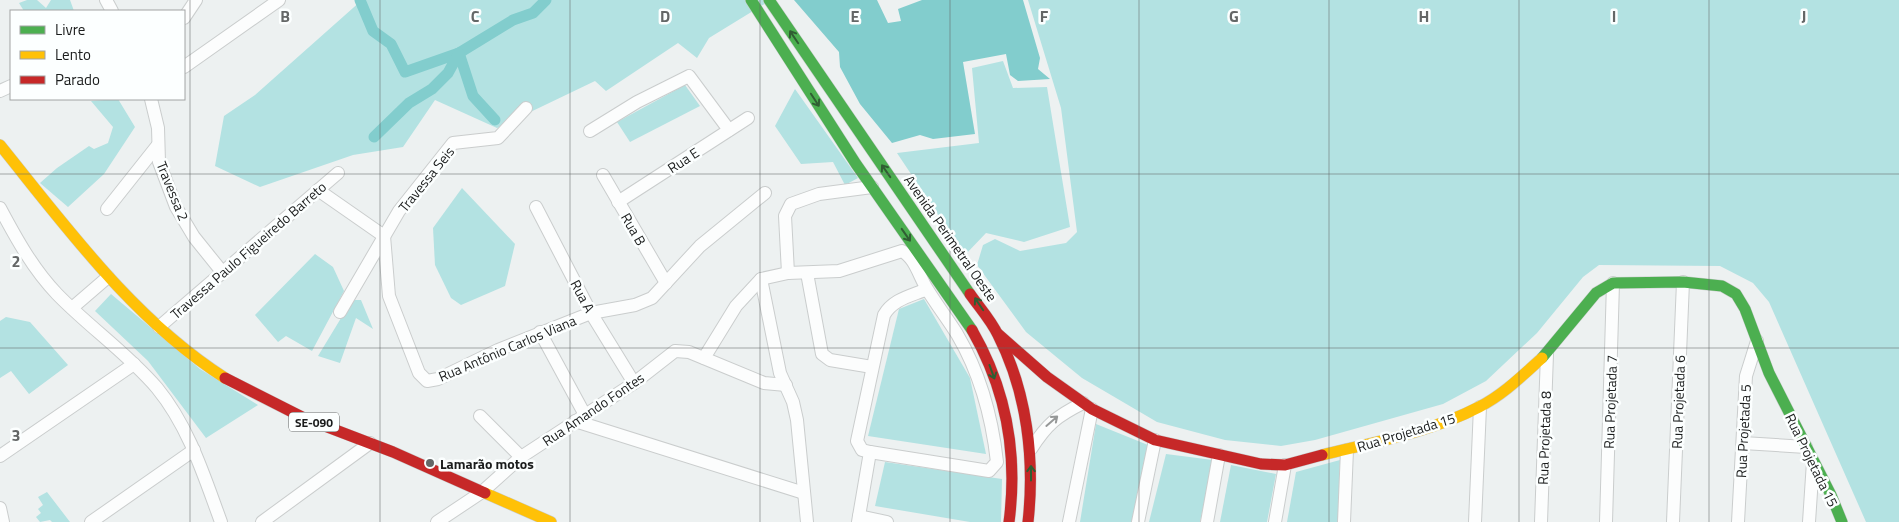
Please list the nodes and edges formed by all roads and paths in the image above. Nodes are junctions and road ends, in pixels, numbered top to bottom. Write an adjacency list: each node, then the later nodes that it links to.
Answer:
1 (196, 0): 5 (street)
2 (279, 0): 6 (street)
3 (751, 0): 16 (main road, one-way to 16)
4 (769, 0): 38 (main road, Avenida Perimetral Oeste, one-way to 4)
5 (185, 16)
6 (185, 66)
7 (151, 100): 13 (street, Travessa 2)
8 (526, 108): 23 (street, Travessa Seis)
9 (748, 118): 10 (street, Rua E)
10 (729, 130): 11 (street); 19 (street, Rua E)
11 (590, 131)
12 (0, 145): 27 (main road, SE-090)
13 (157, 146): 22 (street); 24 (street, Travessa 2)
14 (338, 173): 17 (street, Travessa Paulo Figueiredo Barreto)
15 (603, 175): 19 (street, Rua B)
16 (872, 187): 25 (street); 75 (main road, one-way to 75)
17 (318, 190): 23 (street); 24 (street, Travessa Paulo Figueiredo Barreto)
18 (766, 193): 30 (street, Rua Antônio Carlos Viana)
19 (618, 202): 30 (street, Rua B)
20 (536, 207): 35 (street, Rua A)
21 (0, 208): 33 (street)
22 (107, 209)
23 (384, 236): 34 (street, Travessa Seis); 37 (street, Rua Antônio Carlos Viana)
24 (223, 273): 36 (street, Travessa Paulo Figueiredo Barreto)
25 (788, 273): 26 (street); 28 (street)
26 (807, 273): 32 (street); 43 (street)
27 (108, 277): 33 (street); 36 (main road, SE-090)
28 (761, 279): 41 (street); 45 (street)
29 (1683, 282): 31 (main road, Rua Projetada 15); 39 (main road, Rua Projetada 15); 85 (street, Rua Projetada 6)
30 (666, 283): 35 (street, Rua Antônio Carlos Viana)
31 (1613, 283): 40 (main road, Rua Projetada 15); 84 (street, Rua Projetada 7)
32 (927, 289): 43 (street); 57 (street)
33 (72, 308): 42 (street)
34 (340, 312)
35 (591, 313): 37 (street, Rua Antônio Carlos Viana); 44 (street, Rua A)
36 (159, 327): 51 (main road, SE-090)
37 (540, 332): 49 (street)
38 (998, 334): 46 (main road, Rua Projetada 15); 54 (main road, Avenida Perimetral Oeste)
39 (1757, 341): 52 (street, Rua Projetada 5); 53 (main road, Rua Projetada 15)
40 (1547, 354): 47 (main road, Rua Projetada 15); 83 (street, Rua Projetada 8)
41 (704, 358): 44 (street, Rua Amando Fontes); 45 (street)
42 (134, 364): 55 (street); 59 (street)
43 (872, 367): 57 (street)
44 (634, 383): 49 (street, Rua Amando Fontes)
45 (786, 385): 64 (street)
46 (1087, 406): 50 (main road, Rua Projetada 15); 54 (street, one-way to 46); 77 (street)
47 (1480, 406): 56 (main road, Rua Projetada 15); 82 (street)
48 (480, 416): 60 (street)
49 (580, 418): 60 (street, Rua Amando Fontes); 64 (street)
50 (1155, 440): 58 (main road, Rua Projetada 15); 78 (street)
51 (370, 443): 63 (main road, SE-090); 70 (street)
52 (1742, 443): 53 (street); 86 (street, Rua Projetada 5)
53 (1806, 447): 61 (main road, Rua Projetada 15)
54 (1031, 449): 76 (main road, Avenida Perimetral Oeste, one-way to 54)
55 (194, 450): 68 (street); 69 (street)
56 (1347, 450): 62 (main road, Rua Projetada 15); 81 (street)
57 (870, 452): 66 (street)
58 (1219, 455): 62 (main road, Rua Projetada 15); 79 (street)
59 (0, 456)
60 (521, 457): 63 (street, Rua Amando Fontes)
61 (1813, 462): 87 (street); 88 (main road, Rua Projetada 15)
62 (1285, 465): 80 (street)
63 (482, 492): 71 (street, Rua Amando Fontes); 72 (main road, SE-090)
64 (804, 493): 73 (street)
65 (0, 508): 67 (street)
66 (858, 519): 74 (street)
67 (3, 522)
68 (91, 522)
69 (221, 522)
70 (262, 522)
71 (437, 522)
72 (551, 522)
73 (806, 522)
74 (887, 522)
75 (1009, 522)
76 (1028, 522)
77 (1069, 522)
78 (1138, 522)
79 (1207, 522)
80 (1275, 522)
81 (1344, 522)
82 (1475, 522)
83 (1541, 522)
84 (1606, 522)
85 (1673, 522)
86 (1738, 522)
87 (1809, 522)
88 (1842, 522)

